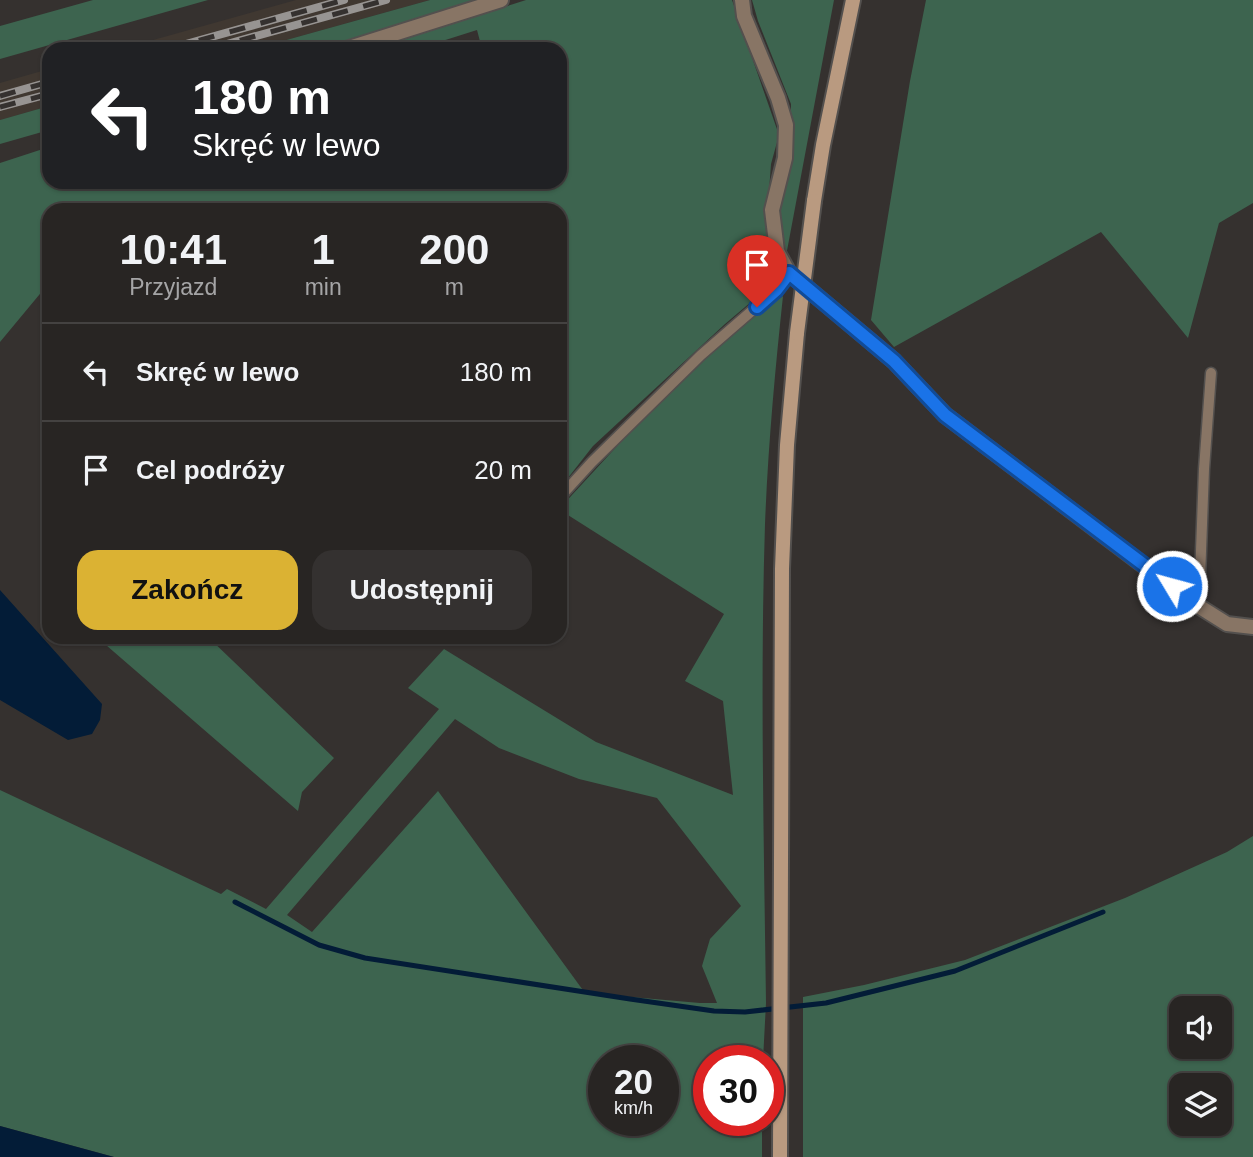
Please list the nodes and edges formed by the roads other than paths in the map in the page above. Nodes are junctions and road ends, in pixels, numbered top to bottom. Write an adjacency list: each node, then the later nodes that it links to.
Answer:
1 (501, 0): 4 (street)
2 (742, 0): 5 (street)
3 (853, 0): 10 (main road, bridge)
4 (368, 42)
5 (789, 273): 7 (lane); 8 (street)
6 (1211, 373): 8 (lane)
7 (567, 489)
8 (1199, 606): 9 (street)
9 (1253, 626)
10 (780, 1157)

